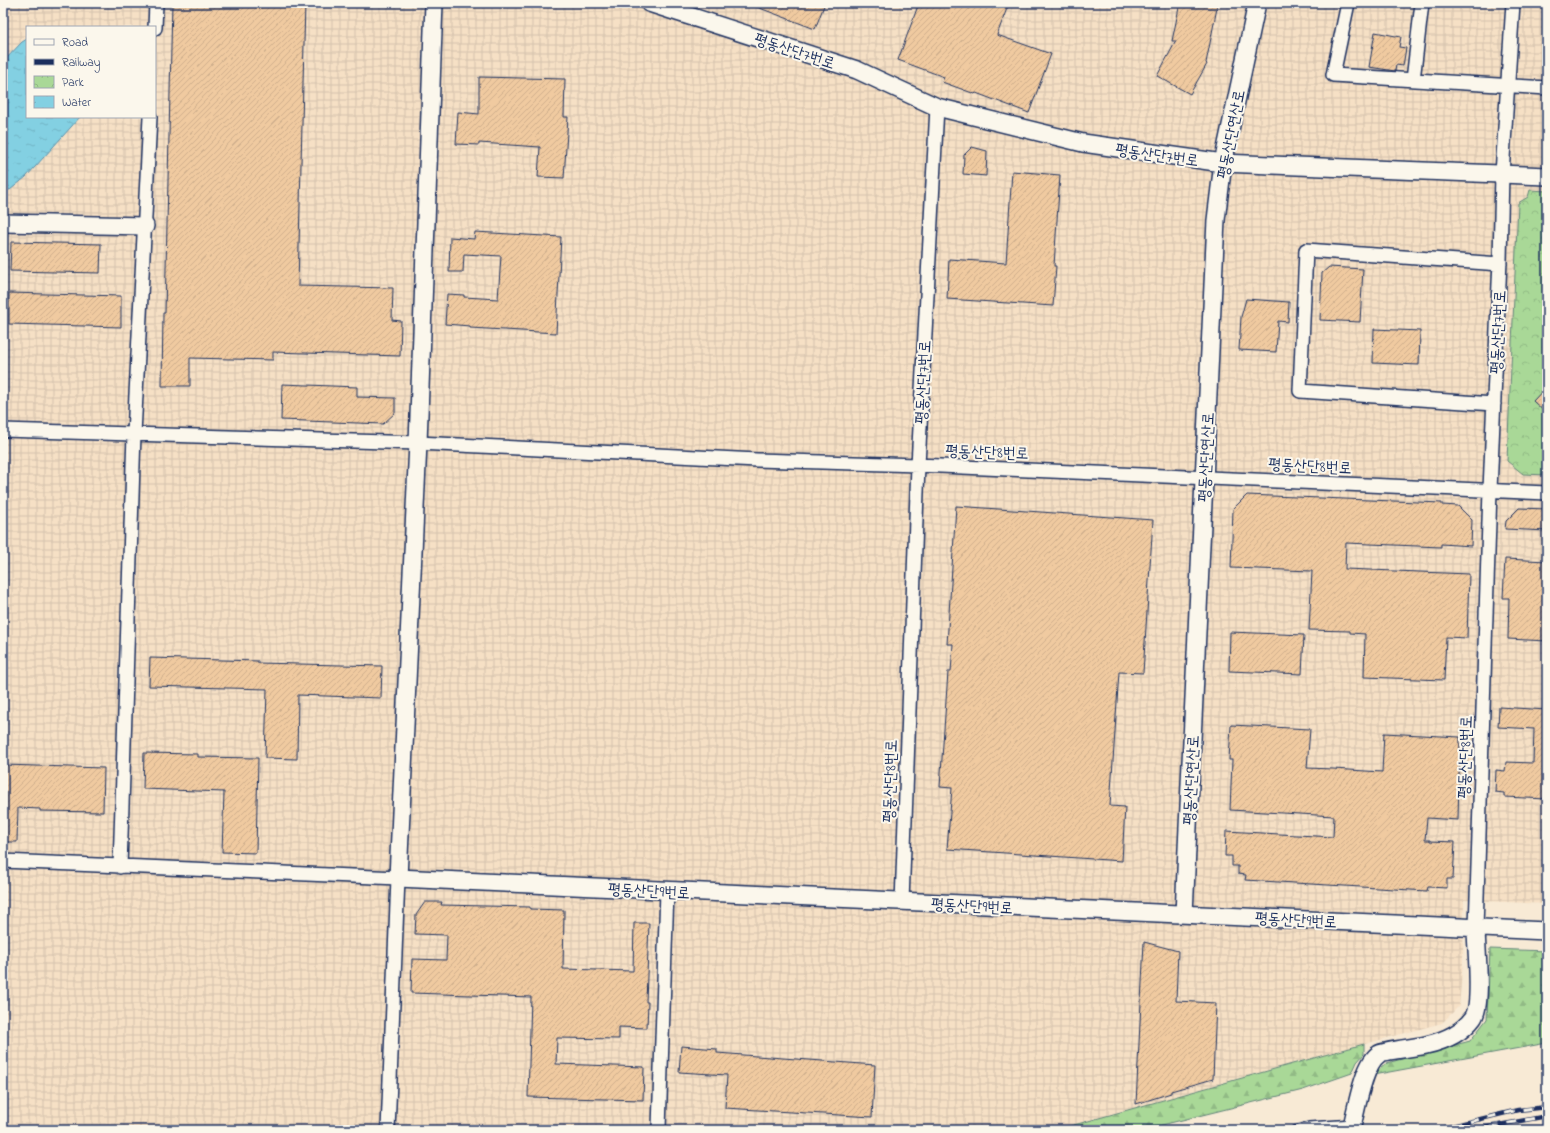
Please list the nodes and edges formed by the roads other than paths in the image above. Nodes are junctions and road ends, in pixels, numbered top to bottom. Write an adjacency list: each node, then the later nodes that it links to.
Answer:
1 (156, 3): 8 (street)
2 (434, 3): 23 (street)
3 (649, 3): 12 (street, 평동산단7번로)
4 (1257, 3): 14 (street, 평동산단연산로)
5 (1348, 3): 9 (street)
6 (1422, 3): 9 (street)
7 (1513, 3): 10 (street)
8 (155, 26)
9 (1413, 80): 10 (street)
10 (1508, 86): 11 (street); 15 (street)
11 (1547, 88)
12 (937, 107): 14 (street, 평동산단7번로); 24 (street, 평동산단7번로)
13 (150, 118): 18 (street)
14 (1222, 163): 15 (street, 평동산단7번로); 25 (street, 평동산단연산로)
15 (1502, 174): 16 (street, 평동산단7번로); 19 (street, 평동산단7번로)
16 (1547, 176)
17 (3, 223): 18 (street)
18 (145, 226): 22 (street)
19 (1500, 264): 20 (street, 평동산단7번로); 20 (street)
20 (1494, 404): 26 (street, 평동산단7번로)
21 (3, 430): 22 (street)
22 (134, 434): 23 (street); 29 (street)
23 (418, 443): 24 (street); 30 (street)
24 (918, 465): 25 (street, 평동산단8번로); 32 (street, 평동산단8번로)
25 (1204, 478): 26 (street, 평동산단8번로); 33 (street, 평동산단연산로)
26 (1490, 490): 27 (street, 평동산단8번로); 34 (street, 평동산단8번로)
27 (1547, 493)
28 (3, 861): 29 (street)
29 (120, 867): 30 (street)
30 (398, 878): 31 (street, 평동산단9번로); 38 (street)
31 (667, 892): 32 (street, 평동산단9번로); 37 (street)
32 (902, 902): 33 (street, 평동산단9번로)
33 (1184, 914): 34 (street, 평동산단9번로)
34 (1476, 928): 35 (street, 평동산단9번로); 36 (street)
35 (1547, 931)
36 (1352, 1126): 39 (lane)
37 (659, 1129)
38 (388, 1130)
39 (1295, 1130)

